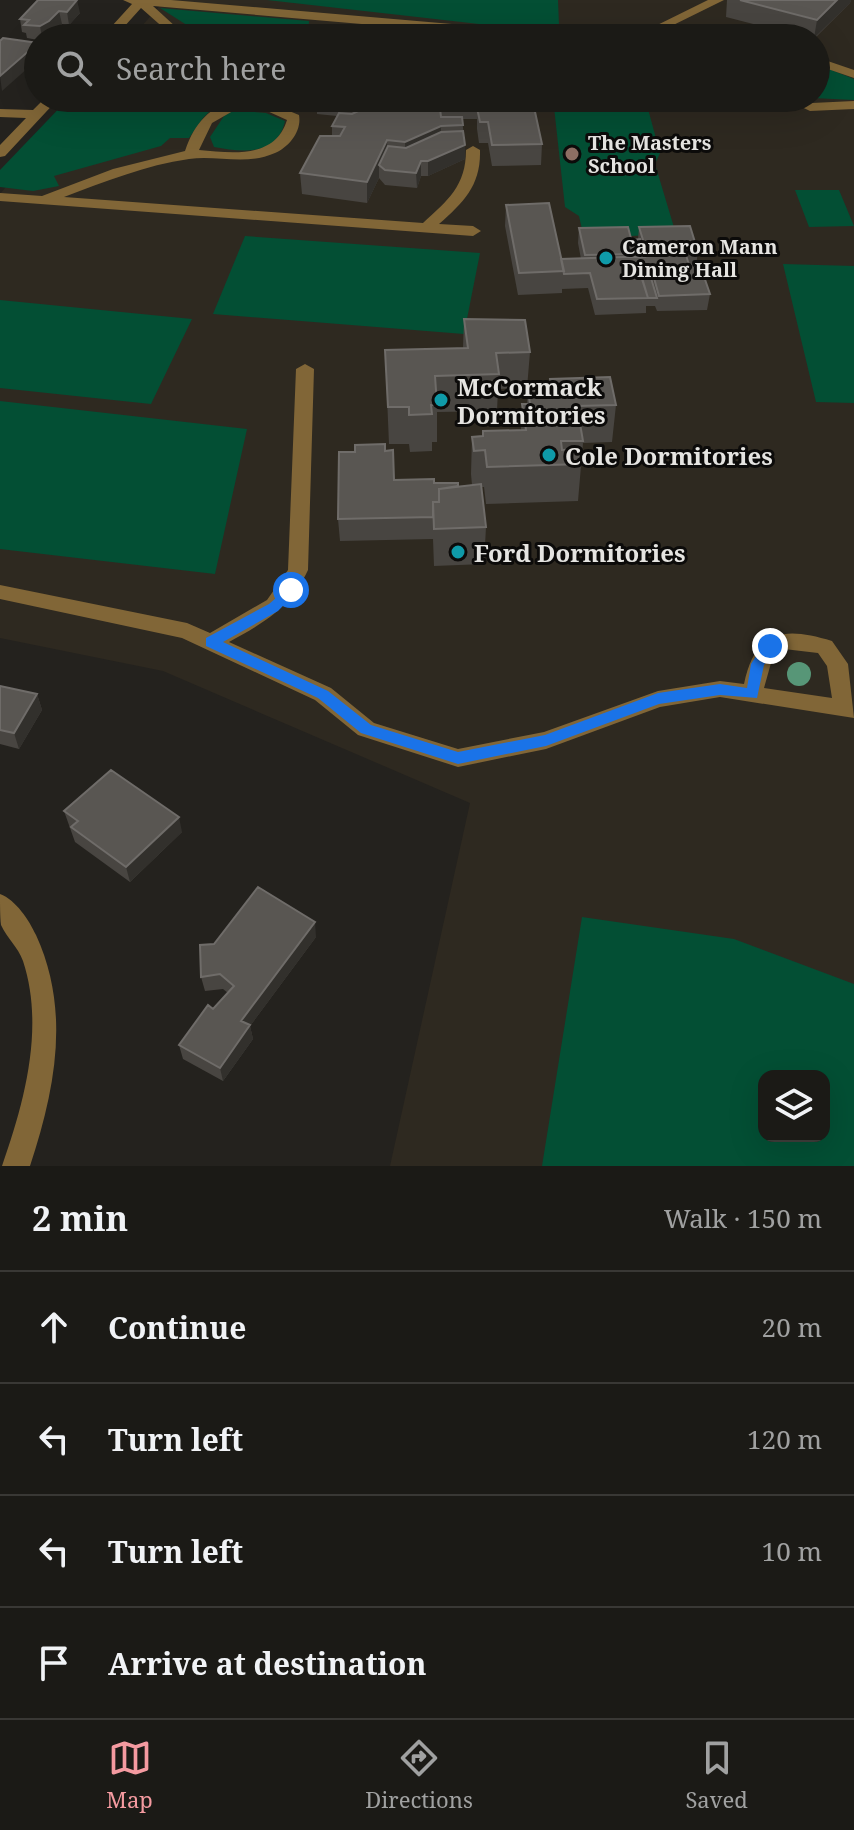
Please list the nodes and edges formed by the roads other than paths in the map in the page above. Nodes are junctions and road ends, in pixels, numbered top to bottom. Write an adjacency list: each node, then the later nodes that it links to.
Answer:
1 (129, 0): 2 (street)
2 (142, 0): 4 (street); 5 (street); 6 (street)
3 (718, 0): 7 (street)
4 (120, 24)
5 (167, 24)
6 (412, 24)
7 (667, 24)
8 (830, 66): 9 (street)
9 (854, 74)
10 (854, 105): 11 (street)
11 (830, 106)
12 (215, 112): 18 (street)
13 (284, 112): 18 (street)
14 (0, 113): 15 (street)
15 (37, 114): 17 (street)
16 (473, 150): 21 (street)
17 (0, 153)
18 (191, 154): 20 (street)
19 (0, 197): 20 (street)
20 (43, 200): 21 (street)
21 (426, 228): 22 (street)
22 (473, 231)
23 (305, 369): 25 (street)
24 (0, 592): 25 (street)
25 (211, 642): 26 (street)
26 (752, 695): 27 (street); 27 (street)
27 (849, 709)
28 (0, 905): 29 (street)
29 (16, 1166)

